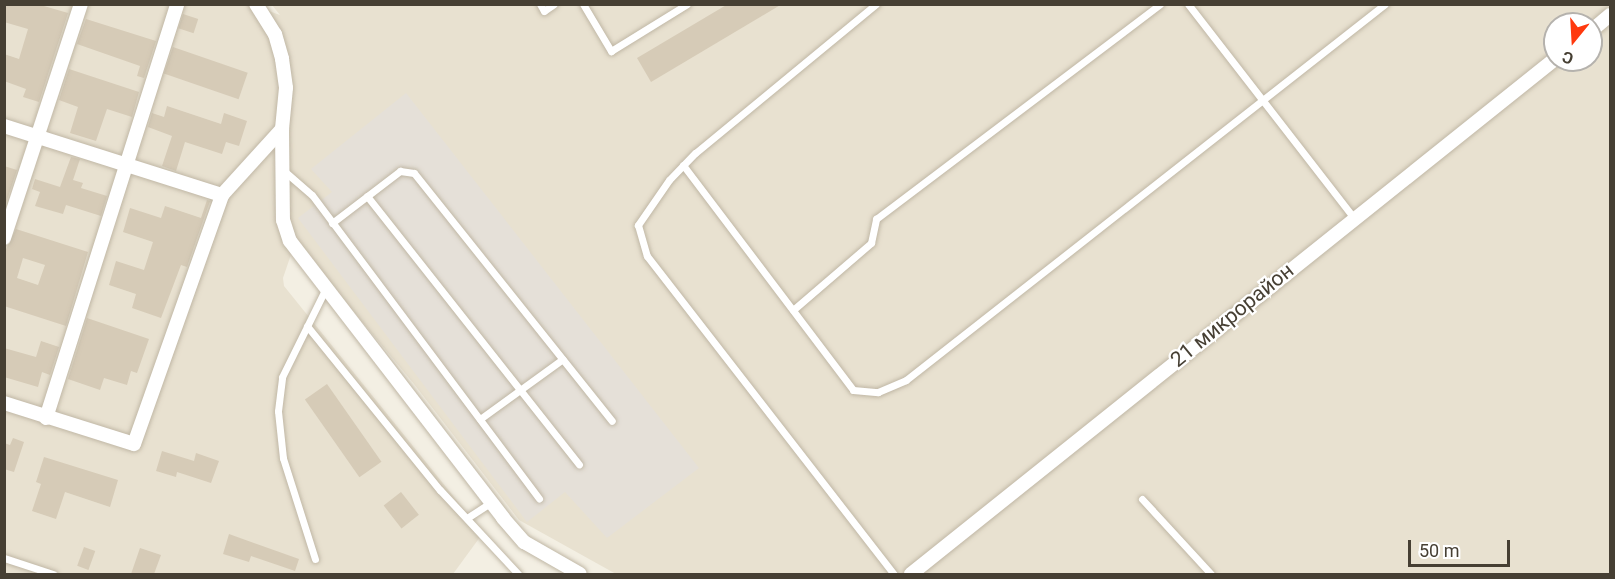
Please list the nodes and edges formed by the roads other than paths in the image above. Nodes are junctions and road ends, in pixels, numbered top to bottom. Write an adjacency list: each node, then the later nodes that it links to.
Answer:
1 (81, 4): 16 (street)
2 (177, 4): 17 (street)
3 (256, 4): 15 (street)
4 (540, 4): 5 (lane)
5 (554, 4)
6 (583, 4): 7 (lane)
7 (687, 4)
8 (876, 4): 18 (lane)
9 (1160, 4): 26 (lane)
10 (1188, 4): 13 (lane)
11 (1385, 4): 13 (lane)
12 (1543, 68): 22 (street, 21 микрорайон)
13 (1264, 102): 22 (lane); 26 (lane)
14 (4, 126): 16 (street)
15 (282, 129): 19 (street); 20 (street)
16 (38, 137): 17 (street); 24 (street)
17 (124, 165): 20 (street); 31 (street)
18 (683, 165): 26 (lane); 44 (lane)
19 (283, 170): 23 (lane); 25 (street)
20 (222, 195): 31 (street)
21 (367, 196): 23 (lane); 28 (lane); 29 (lane)
22 (1353, 217): 45 (street, 21 микрорайон)
23 (332, 224): 32 (lane)
24 (4, 238)
25 (325, 290): 27 (lane); 37 (street)
26 (793, 310)
27 (307, 327): 38 (lane); 40 (lane)
28 (563, 359): 29 (lane); 33 (lane)
29 (521, 390): 32 (lane); 34 (lane)
30 (4, 403): 31 (street)
31 (46, 418)
32 (480, 419): 35 (lane)
33 (612, 421)
34 (579, 464)
35 (539, 498)
36 (1142, 500): 46 (lane)
37 (490, 502): 38 (lane); 43 (street)
38 (466, 518): 42 (lane)
39 (4, 558): 41 (lane)
40 (315, 559)
41 (53, 574)
42 (518, 574)
43 (580, 574)
44 (894, 574)
45 (911, 574)
46 (1211, 574)

